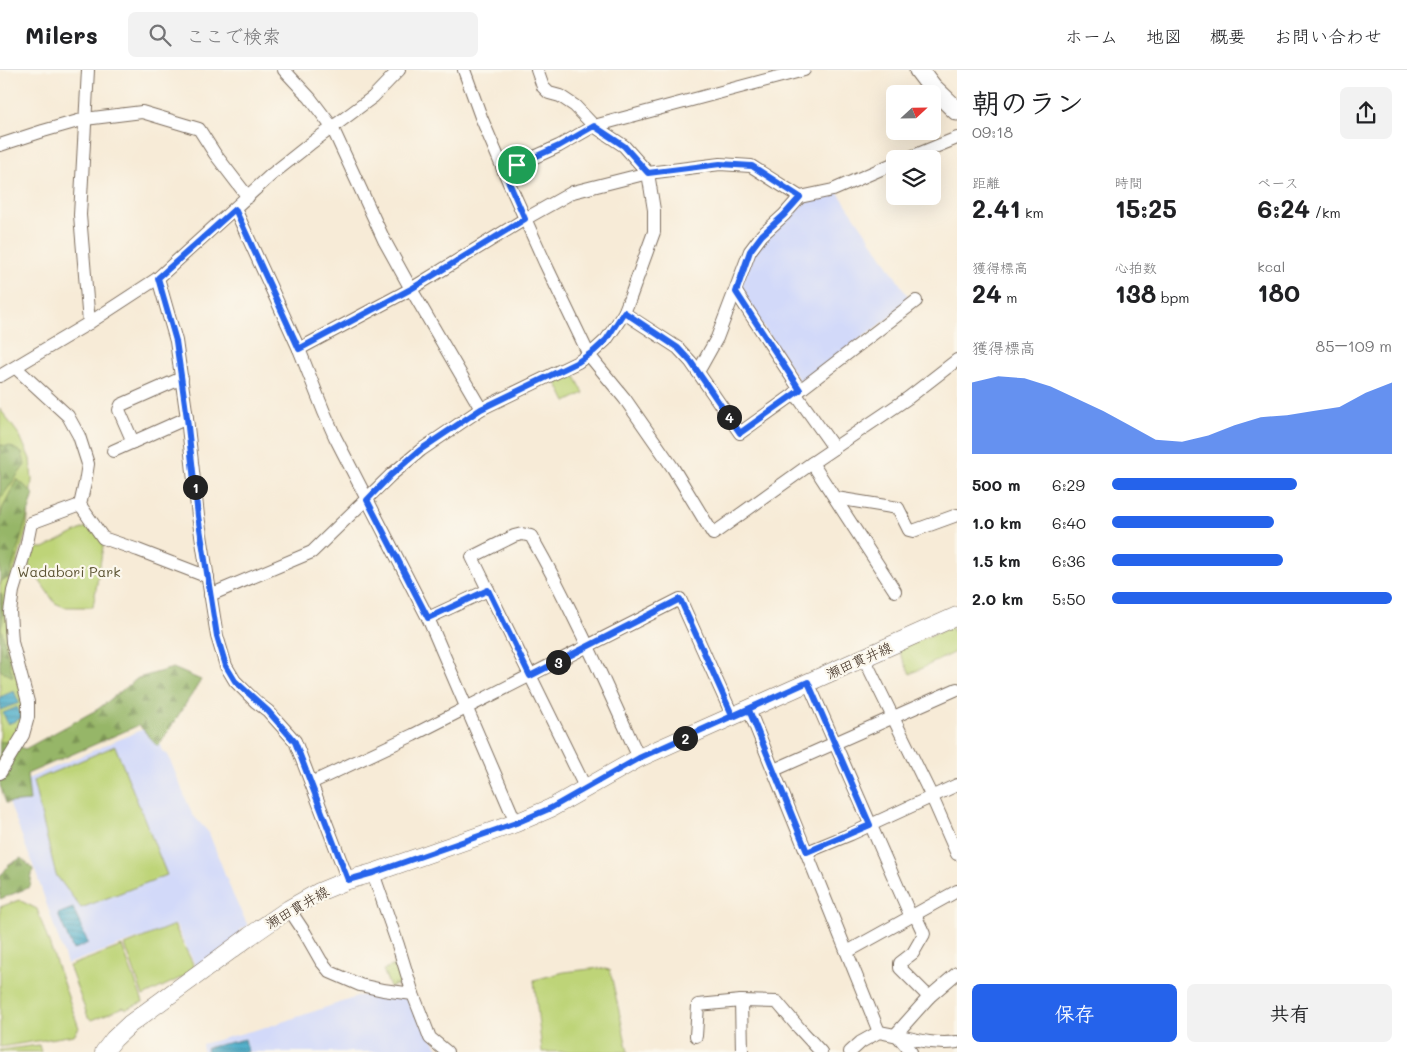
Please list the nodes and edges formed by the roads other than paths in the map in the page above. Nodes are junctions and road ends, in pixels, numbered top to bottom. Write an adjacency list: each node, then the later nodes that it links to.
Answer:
1 (88, 70): 9 (street)
2 (284, 70): 11 (street)
3 (399, 70): 11 (street)
4 (464, 70): 16 (street)
5 (537, 70): 10 (street)
6 (804, 70): 10 (street)
7 (919, 70): 8 (main road)
8 (954, 104)
9 (85, 120): 13 (street); 18 (street); 27 (street)
10 (594, 126): 16 (street); 17 (street)
11 (332, 127): 18 (street); 23 (street)
12 (957, 138): 14 (street)
13 (0, 145)
14 (928, 150)
15 (886, 167): 19 (street)
16 (503, 169): 21 (street)
17 (648, 173): 19 (street); 21 (street); 26 (street)
18 (248, 197): 20 (street)
19 (800, 197): 24 (street)
20 (235, 209): 22 (street); 28 (street)
21 (525, 219): 23 (street); 29 (street)
22 (158, 278): 27 (street); 34 (street)
23 (411, 289): 28 (street); 36 (street)
24 (736, 292): 32 (street); 35 (street)
25 (916, 300): 35 (street)
26 (624, 312): 29 (street); 32 (street)
27 (88, 323): 31 (street)
28 (299, 349): 43 (street)
29 (589, 355): 36 (street); 41 (street)
30 (957, 360): 39 (street)
31 (16, 368): 33 (street); 44 (street)
32 (698, 372): 35 (street)
33 (0, 376)
34 (182, 378): 37 (street); 38 (street)
35 (798, 392): 39 (street)
36 (481, 409): 43 (street)
37 (187, 418): 38 (street); 46 (street)
38 (132, 442): 40 (street)
39 (834, 448): 41 (street)
40 (112, 451)
41 (812, 463): 42 (street)
42 (836, 498): 45 (street); 48 (street)
43 (367, 500): 49 (street); 50 (street)
44 (80, 505): 46 (street); 64 (street)
45 (957, 515)
46 (208, 577): 49 (street)
47 (488, 590): 50 (street); 52 (street); 54 (street)
48 (895, 591)
49 (210, 595): 65 (street)
50 (428, 618): 57 (street)
51 (955, 621): 53 (main road, 瀬田貫井線)
52 (588, 647): 54 (street); 59 (street); 62 (street)
53 (864, 658): 55 (main road, 瀬田貫井線); 60 (street)
54 (530, 676): 57 (street); 67 (street)
55 (808, 682): 58 (main road, 瀬田貫井線); 61 (street)
56 (957, 689): 60 (street)
57 (466, 708): 65 (street); 69 (street)
58 (749, 710): 59 (main road, 瀬田貫井線); 63 (street)
59 (733, 717): 62 (main road, 瀬田貫井線)
60 (893, 717): 61 (street); 68 (street)
61 (835, 743): 63 (street); 70 (street)
62 (639, 758): 67 (main road, 瀬田貫井線)
63 (774, 770): 71 (street)
64 (0, 772)
65 (311, 783): 74 (street)
66 (957, 785): 68 (street)
67 (586, 789): 69 (main road, 瀬田貫井線)
68 (932, 797): 70 (street); 72 (street)
69 (516, 823): 73 (main road, 瀬田貫井線)
70 (870, 825): 71 (street); 77 (street)
71 (807, 852): 78 (street)
72 (957, 854)
73 (373, 873): 74 (main road, 瀬田貫井線); 80 (street)
74 (348, 880): 76 (main road, 瀬田貫井線)
75 (957, 891): 77 (street)
76 (289, 910): 80 (street); 87 (main road, 瀬田貫井線)
77 (913, 916): 78 (street); 81 (street)
78 (847, 952): 83 (street)
79 (957, 973): 81 (street)
80 (413, 994): 88 (street)
81 (929, 997): 84 (street)
82 (741, 1001): 85 (street); 89 (street); 90 (street)
83 (879, 1032): 84 (street); 91 (street)
84 (896, 1034): 86 (street); 92 (street)
85 (696, 1036)
86 (957, 1042)
87 (104, 1052)
88 (447, 1052)
89 (742, 1052)
90 (821, 1052)
91 (850, 1052)
92 (911, 1052)

